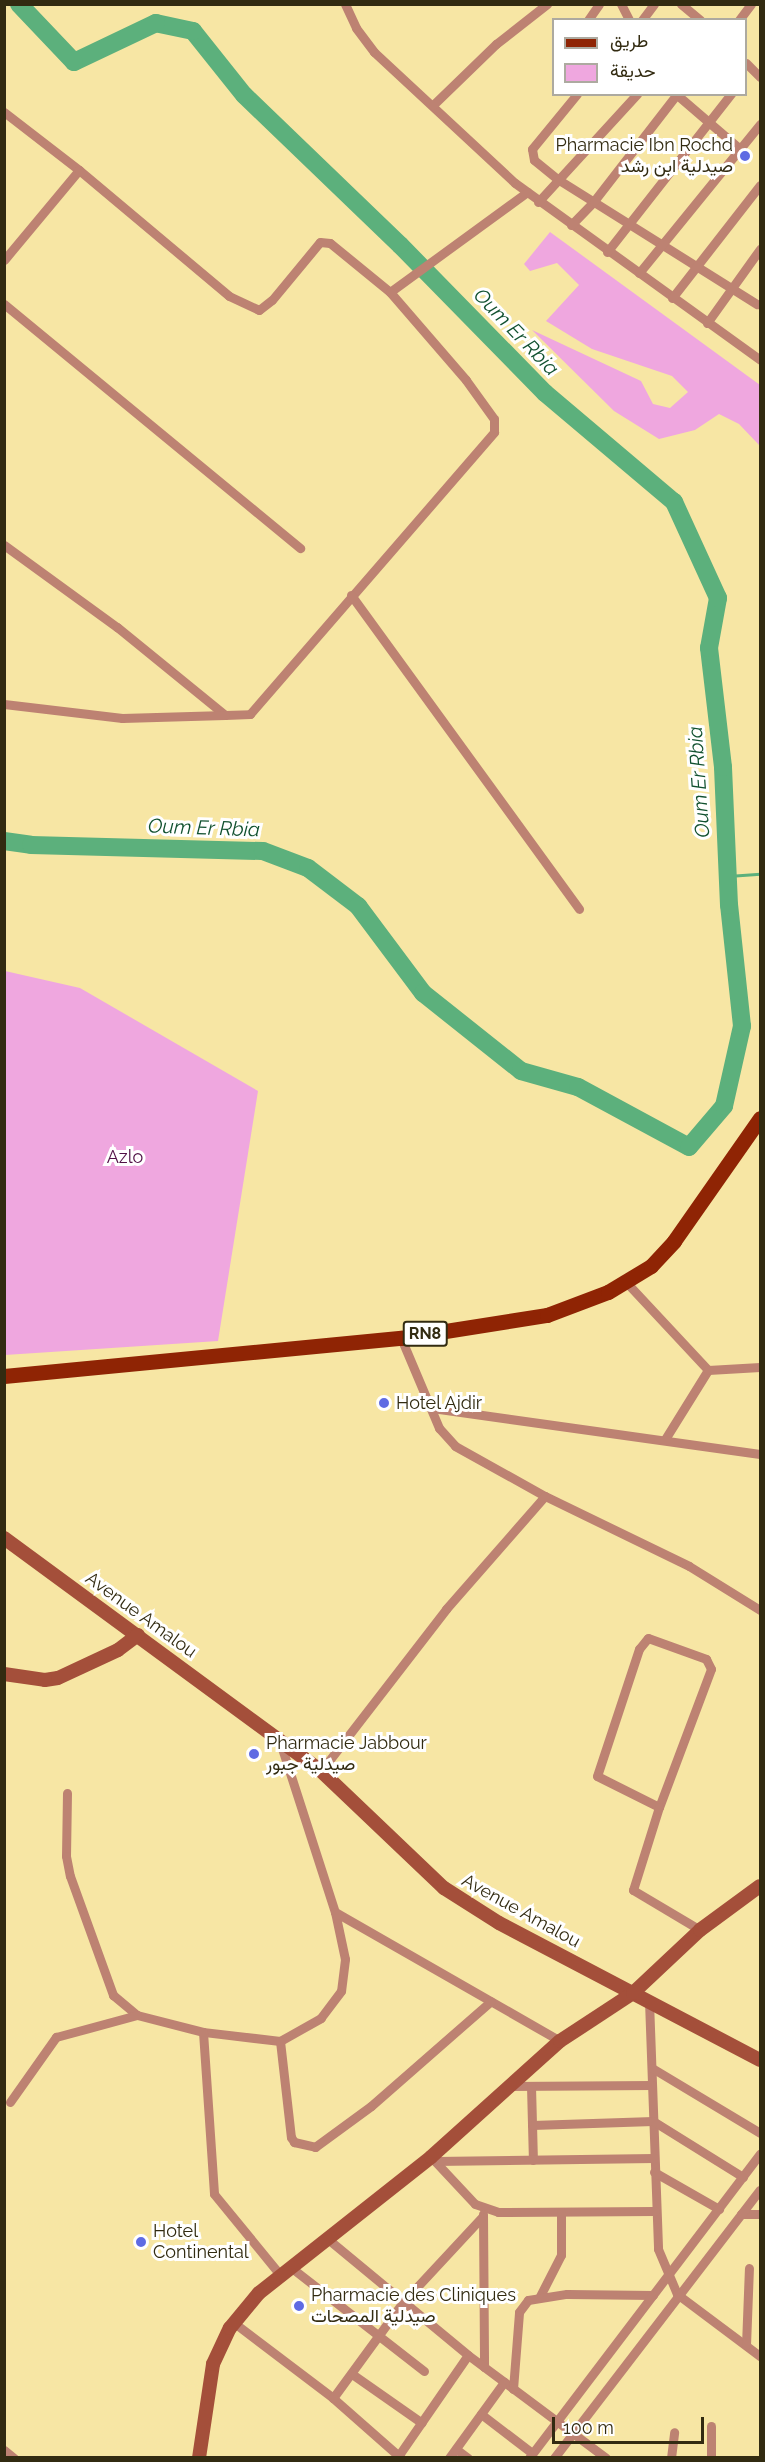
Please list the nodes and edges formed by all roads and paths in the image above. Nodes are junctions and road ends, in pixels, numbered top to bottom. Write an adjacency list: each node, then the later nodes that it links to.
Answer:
1 (345, 4): 18 (street)
2 (599, 4): 8 (street)
3 (621, 4): 9 (street)
4 (654, 4): 10 (street)
5 (681, 4): 11 (street)
6 (751, 4): 12 (street)
7 (543, 6): 18 (street)
8 (589, 18)
9 (628, 18)
10 (644, 18)
11 (698, 18)
12 (740, 18)
13 (575, 96): 24 (street)
14 (635, 96): 24 (street)
15 (676, 96): 27 (street)
16 (678, 96): 20 (street)
17 (729, 96): 20 (street)
18 (433, 105): 26 (street)
19 (4, 112): 23 (street)
20 (708, 121): 22 (street); 29 (street)
21 (760, 124): 22 (street)
22 (740, 148): 31 (street)
23 (79, 170): 34 (street); 38 (street)
24 (559, 180): 27 (street); 28 (street)
25 (760, 185): 35 (street)
26 (527, 192): 28 (street); 38 (street)
27 (594, 201): 29 (street); 30 (street)
28 (538, 202): 30 (street)
29 (630, 223): 31 (street); 33 (street)
30 (571, 225): 33 (street)
31 (662, 244): 35 (street); 36 (street)
32 (760, 249): 37 (street)
33 (607, 252): 36 (street)
34 (4, 260)
35 (698, 267): 37 (street); 39 (street)
36 (639, 273): 39 (street)
37 (732, 289): 41 (street); 42 (street)
38 (390, 292): 46 (street)
39 (672, 298): 42 (street)
40 (4, 304): 45 (street)
41 (756, 304)
42 (707, 323): 43 (street)
43 (760, 360)
44 (4, 545): 48 (street)
45 (300, 548)
46 (351, 595): 48 (street); 49 (street)
47 (4, 704): 48 (street)
48 (225, 715)
49 (579, 909)
50 (760, 1118): 51 (main road, RN8)
51 (626, 1282): 52 (main road, RN8); 54 (street)
52 (401, 1338): 55 (main road, RN8); 56 (street)
53 (760, 1367): 54 (street)
54 (708, 1370): 57 (street)
55 (4, 1376)
56 (432, 1408): 57 (street); 59 (street)
57 (665, 1438): 58 (street)
58 (760, 1454)
59 (545, 1496): 61 (street); 65 (street)
60 (4, 1538): 62 (street, Avenue Amalou)
61 (760, 1610)
62 (138, 1635): 63 (street); 64 (street, Avenue Amalou)
63 (4, 1674)
64 (280, 1742): 65 (street, Avenue Amalou); 69 (street)
65 (321, 1771): 71 (street, Avenue Amalou)
66 (67, 1793): 74 (street)
67 (659, 1807): 67 (street); 70 (street)
68 (760, 1886): 70 (street)
69 (335, 1912): 72 (street); 77 (street)
70 (700, 1930): 71 (street)
71 (633, 1993): 73 (street, Avenue Amalou); 76 (street)
72 (491, 2001): 76 (street); 77 (street)
73 (649, 2001): 78 (street, Avenue Amalou); 79 (street)
74 (137, 2014): 75 (street); 83 (street)
75 (203, 2032): 77 (street); 102 (street)
76 (560, 2041): 81 (street)
77 (280, 2042)
78 (760, 2060)
79 (652, 2068): 80 (street); 86 (street)
80 (652, 2085): 82 (street); 84 (street)
81 (510, 2086): 82 (street); 89 (street)
82 (531, 2086): 85 (street)
83 (6, 2105)
84 (653, 2121): 85 (street); 88 (street); 92 (street)
85 (532, 2125): 90 (street)
86 (760, 2133)
87 (760, 2154): 92 (street)
88 (654, 2158): 90 (street); 91 (street)
89 (433, 2159): 90 (street); 97 (street); 100 (street)
90 (533, 2160)
91 (654, 2172): 94 (street); 95 (street)
92 (743, 2177): 94 (street)
93 (760, 2190): 98 (street)
94 (719, 2208): 103 (street)
95 (655, 2211): 96 (street); 103 (street)
96 (561, 2212): 97 (street); 106 (street)
97 (483, 2213): 107 (street); 113 (street)
98 (741, 2214): 99 (street); 104 (street)
99 (760, 2214)
100 (329, 2240): 102 (street); 107 (street)
101 (748, 2268): 110 (street)
102 (288, 2273): 108 (street); 109 (street)
103 (668, 2277): 104 (street); 105 (street)
104 (677, 2294): 110 (street); 123 (street)
105 (653, 2295): 106 (street); 120 (street)
106 (540, 2296): 117 (street)
107 (403, 2302): 109 (street); 111 (street)
108 (233, 2322): 118 (street); 130 (street)
109 (380, 2338): 114 (street); 115 (street)
110 (746, 2345): 112 (street)
111 (468, 2355): 113 (street); 121 (street)
112 (760, 2356)
113 (484, 2367): 116 (street)
114 (424, 2371)
115 (352, 2374): 118 (street); 121 (street)
116 (504, 2382): 117 (street); 119 (street)
117 (513, 2389): 120 (street)
118 (333, 2398): 128 (street)
119 (482, 2415): 125 (street); 127 (street)
120 (554, 2420): 123 (street); 127 (street)
121 (422, 2423): 128 (street)
122 (711, 2426): 136 (street)
123 (571, 2432): 133 (street); 134 (street)
124 (674, 2432): 135 (street)
125 (456, 2448): 131 (street); 132 (street)
126 (4, 2450): 129 (street)
127 (530, 2455)
128 (400, 2456)
129 (14, 2457)
130 (199, 2457)
131 (449, 2457)
132 (468, 2457)
133 (554, 2457)
134 (606, 2457)
135 (671, 2457)
136 (711, 2457)

